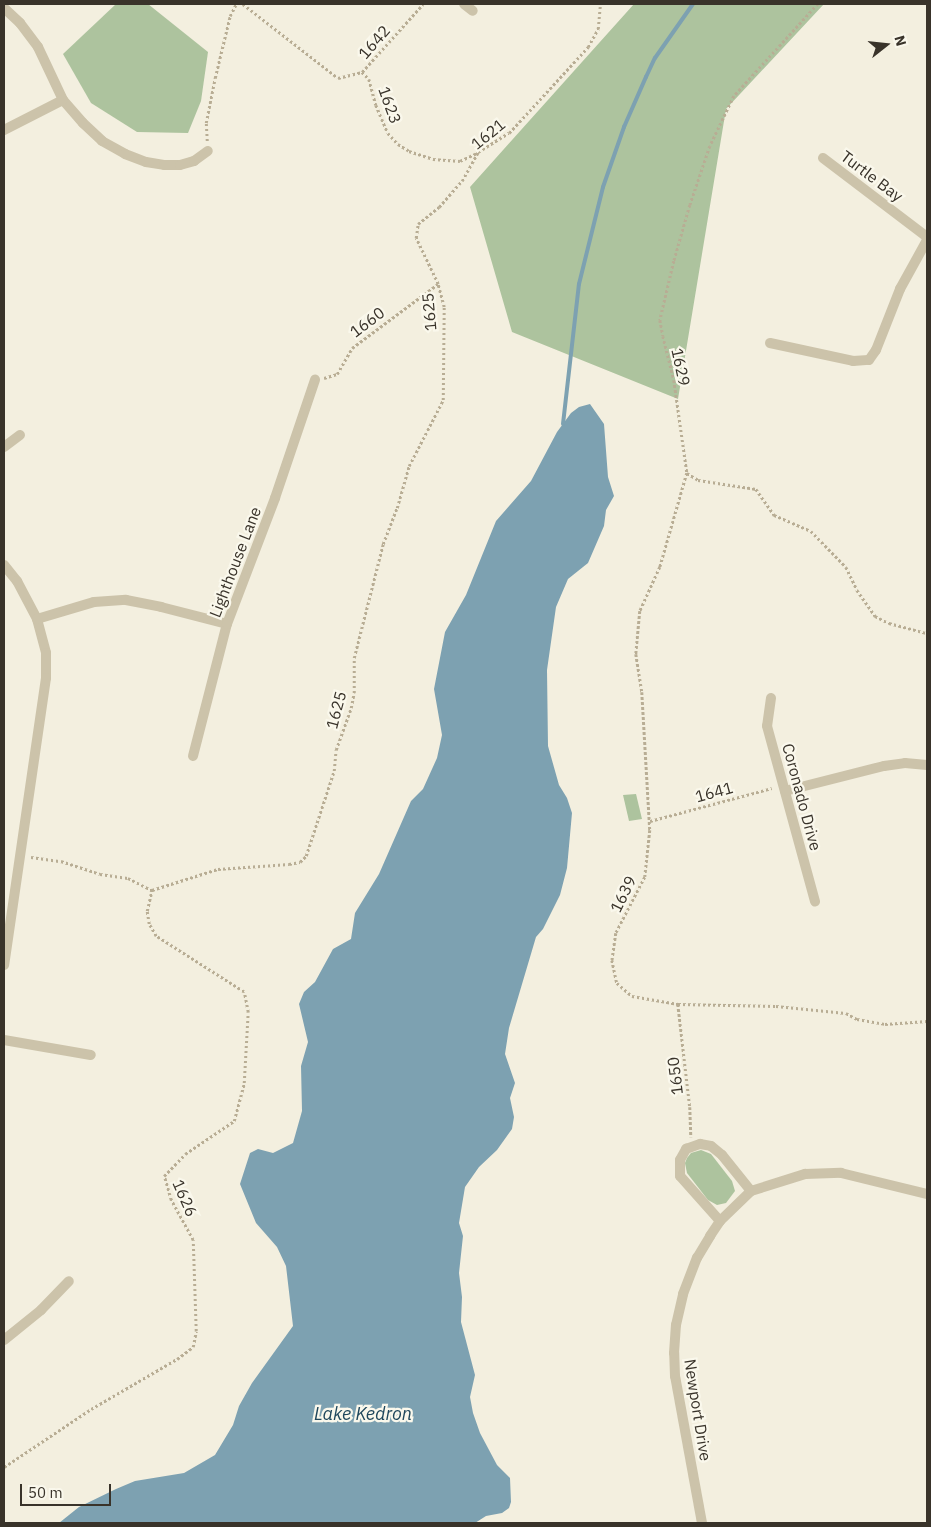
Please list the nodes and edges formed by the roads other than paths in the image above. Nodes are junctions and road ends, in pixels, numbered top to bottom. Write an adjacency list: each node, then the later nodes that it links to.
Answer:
1 (464, 4): 3 (street)
2 (4, 8): 4 (street)
3 (473, 11)
4 (63, 100): 5 (street); 6 (street)
5 (4, 130)
6 (208, 151)
7 (823, 158): 8 (street, Turtle Bay)
8 (927, 238): 9 (street)
9 (770, 342)
10 (315, 380): 15 (street, Lighthouse Lane)
11 (20, 434): 12 (street)
12 (4, 447)
13 (4, 565): 14 (street)
14 (38, 619): 15 (street); 21 (street)
15 (227, 624): 17 (street, Lighthouse Lane)
16 (771, 698): 19 (street, Coronado Drive)
17 (193, 756)
18 (927, 765): 19 (street)
19 (784, 788): 20 (street, Coronado Drive)
20 (814, 902)
21 (4, 965)
22 (4, 1040): 23 (street)
23 (91, 1054)
24 (751, 1191): 25 (street, Newport Drive); 26 (street, Newport Drive); 26 (street)
25 (927, 1194)
26 (720, 1221): 29 (street, Newport Drive)
27 (69, 1281): 28 (street)
28 (4, 1340)
29 (702, 1523)

